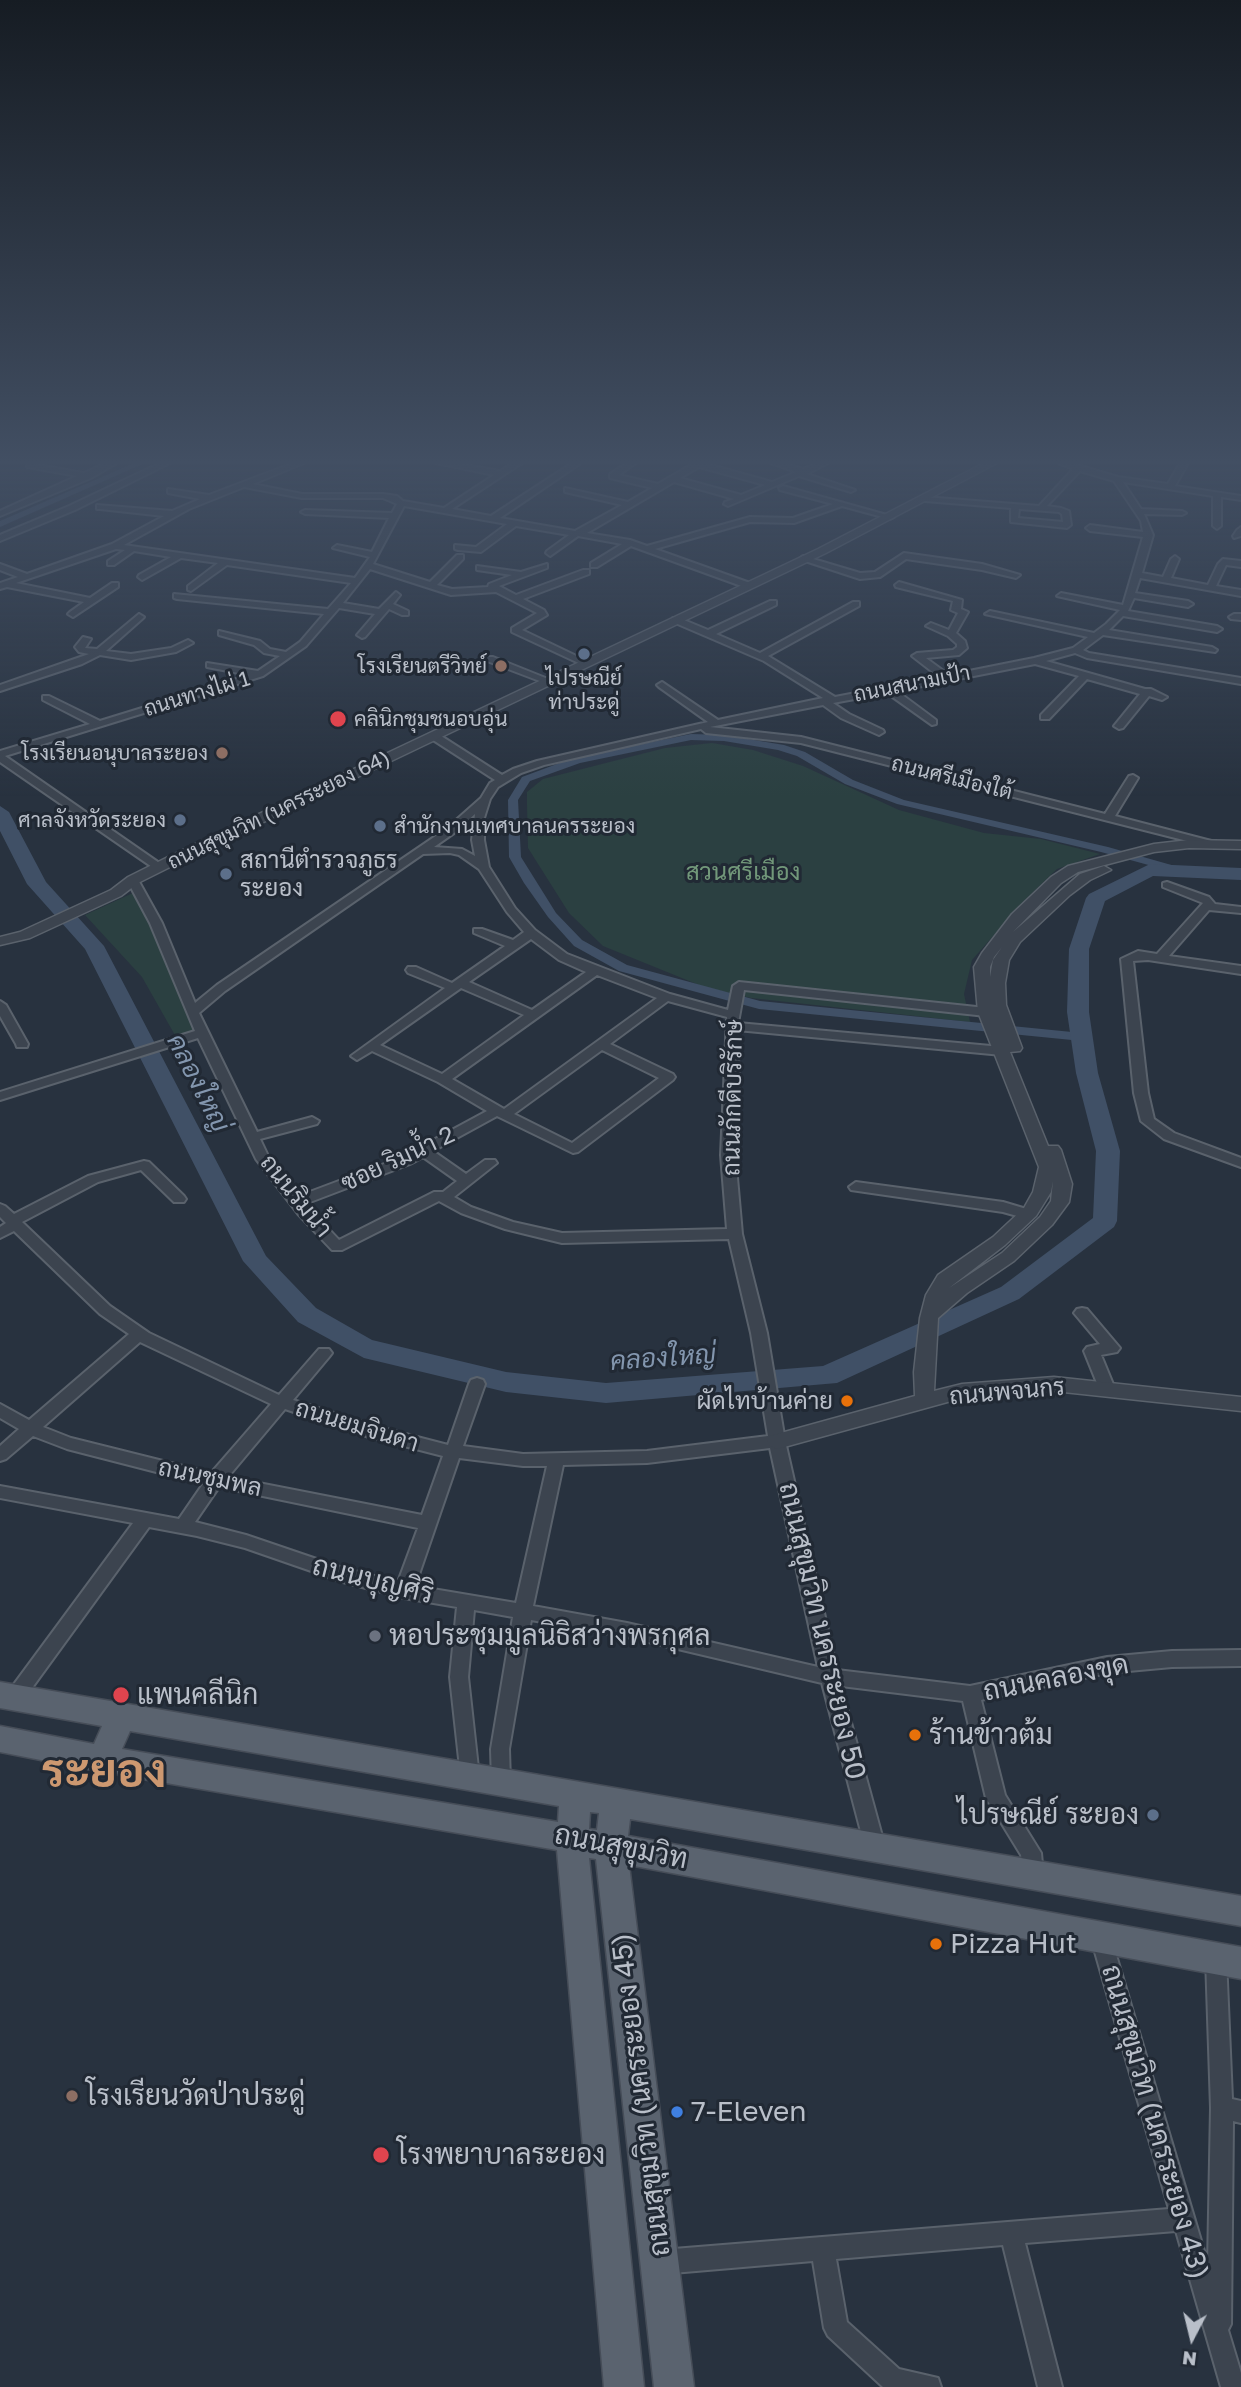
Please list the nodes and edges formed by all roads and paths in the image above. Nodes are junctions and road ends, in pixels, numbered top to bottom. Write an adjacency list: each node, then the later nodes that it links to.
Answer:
1 (21, 574): 19 (street)
2 (30, 574): 19 (street)
3 (146, 574): 20 (street)
4 (209, 574): 28 (street)
5 (311, 574): 22 (street)
6 (362, 574): 22 (street, ถนนทางไผ่ 1)
7 (398, 574): 26 (street)
8 (441, 574): 26 (street)
9 (518, 574): 17 (street)
10 (580, 574): 36 (street)
11 (719, 574): 27 (street)
12 (770, 574): 27 (street, ถนนสุขุมวิท (นครระยอง 64))
13 (855, 574): 14 (street)
14 (878, 574)
15 (1168, 574): 21 (street)
16 (1217, 574): 29 (street)
17 (522, 575): 30 (street)
18 (1139, 575): 21 (street); 33 (street, ถนนสนามเป้า)
19 (25, 576): 23 (street)
20 (142, 577)
21 (1166, 580): 29 (street)
22 (357, 581): 42 (street, ถนนทางไผ่ 1)
23 (3, 584): 37 (street)
24 (900, 584): 53 (street)
25 (115, 585): 37 (street)
26 (432, 585): 30 (street)
27 (747, 585): 48 (street, ถนนสุขุมวิท (นครระยอง 64))
28 (191, 588)
29 (1211, 588): 31 (street)
30 (500, 589): 36 (street)
31 (1241, 593)
32 (396, 595): 41 (street)
33 (1132, 595): 40 (street); 43 (street, ถนนสนามเป้า)
34 (177, 596): 42 (street)
35 (1061, 596): 43 (street)
36 (516, 598): 65 (street)
37 (91, 601): 45 (street)
38 (773, 603): 52 (street)
39 (856, 604): 62 (street)
40 (1188, 604)
41 (385, 608): 42 (street); 44 (street); 55 (street)
42 (333, 609): 61 (street, ถนนทางไผ่ 1)
43 (1123, 611): 50 (street); 54 (street, ถนนสนามเป้า)
44 (405, 613)
45 (73, 614)
46 (989, 614): 54 (street)
47 (139, 617): 60 (street)
48 (676, 620): 52 (street); 65 (street, ถนนสุขุมวิท (นครระยอง 64))
49 (931, 626): 53 (street)
50 (1217, 629)
51 (222, 633): 61 (street)
52 (708, 634): 62 (street)
53 (951, 634): 69 (street)
54 (1099, 634): 58 (street, ถนนสนามเป้า); 59 (street)
55 (362, 635)
56 (86, 639): 60 (street)
57 (188, 643): 60 (street)
58 (1076, 650): 64 (street, ถนนสนามเป้า); 71 (street)
59 (1212, 650)
60 (98, 653): 73 (street)
61 (288, 655): 67 (street, ถนนทางไผ่ 1)
62 (761, 656): 78 (street)
63 (489, 659): 70 (street)
64 (1035, 661): 68 (street); 69 (street, ถนนสนามเป้า)
65 (586, 663): 70 (street, ถนนสุขุมวิท (นครระยอง 64))
66 (210, 665): 67 (street)
67 (260, 674): 82 (street, ถนนทางไผ่ 1)
68 (1086, 675): 75 (street); 79 (street)
69 (946, 677): 74 (street, ถนนสนามเป้า)
70 (548, 681): 86 (street, ถนนสุขุมวิท (นครระยอง 64))
71 (1241, 681)
72 (662, 685): 81 (street)
73 (0, 688)
74 (888, 689): 78 (street, ถนนสนามเป้า); 80 (street)
75 (1148, 691): 76 (street); 83 (street)
76 (1161, 697)
77 (46, 698): 82 (street)
78 (827, 700): 81 (street, ถนนสนามเป้า); 85 (street)
79 (1045, 717)
80 (932, 722)
81 (716, 723): 84 (street, ถนนสนามเป้า)
82 (99, 724): 87 (street, ถนนทางไผ่ 1)
83 (1119, 726)
84 (685, 730): 89 (street, ถนนสนามเป้า); 91 (street, ถนนศรีเมืองใต้)
85 (879, 732)
86 (434, 736): 89 (street); 102 (street, ถนนสุขุมวิท (นครระยอง 64))
87 (0, 756): 102 (street)
88 (1132, 778): 91 (street)
89 (497, 782): 90 (street)
90 (485, 799): 92 (street); 93 (street)
91 (1108, 817): 95 (street, ถนนศรีเมืองใต้)
92 (450, 831): 93 (street); 94 (street)
93 (478, 835): 97 (street); 103 (street)
94 (437, 841): 97 (street); 99 (street)
95 (1216, 845): 96 (street); 98 (street)
96 (1241, 845)
97 (454, 850): 99 (street); 103 (street)
98 (1178, 850): 100 (street); 101 (street)
99 (421, 851): 119 (street)
100 (1241, 852)
101 (1107, 864): 106 (street); 108 (street)
102 (159, 867): 104 (street, ถนนสุขุมวิท (นครระยอง 64))
103 (483, 867): 111 (street)
104 (133, 880): 112 (street, ถนนสุขุมวิท (นครระยอง 64)); 120 (street, ถนนริมน้ำ)
105 (1167, 886): 107 (street)
106 (1031, 903): 108 (street); 124 (street)
107 (1211, 906): 109 (street); 114 (street)
108 (1047, 908): 124 (street)
109 (1241, 910)
110 (478, 931): 113 (street)
111 (531, 933): 113 (street); 117 (street)
112 (0, 940)
113 (515, 945): 118 (street)
114 (1160, 958): 116 (street); 140 (street)
115 (412, 970): 118 (street)
116 (1241, 970)
117 (595, 971): 121 (street); 125 (street)
118 (457, 985): 125 (street); 131 (street)
119 (221, 988): 120 (street); 123 (street)
120 (184, 991): 123 (street, ถนนริมน้ำ)
121 (666, 997): 126 (street); 130 (street, ซอย ริมน้ำ 2)
122 (0, 1005): 129 (street)
123 (192, 1012): 127 (street, ถนนริมน้ำ)
124 (992, 1014): 126 (street, ถนนภักดีบริรักษ์); 128 (street)
125 (534, 1015): 133 (street)
126 (733, 1017): 128 (street); 150 (street, ถนนภักดีบริรักษ์)
127 (202, 1033): 134 (street); 137 (street, ถนนริมน้ำ)
128 (1003, 1043): 147 (street); 152 (street)
129 (22, 1044)
130 (601, 1045): 135 (street, ซอย ริมน้ำ 2); 135 (street)
131 (371, 1046): 132 (street); 133 (street)
132 (357, 1056)
133 (443, 1079): 135 (street)
134 (0, 1096)
135 (501, 1113): 138 (street, ซอย ริมน้ำ 2)
136 (312, 1121): 137 (street)
137 (253, 1138): 145 (street, ถนนริมน้ำ)
138 (423, 1151): 141 (street); 145 (street, ซอย ริมน้ำ 2)
139 (489, 1163): 141 (street)
140 (1241, 1163)
141 (466, 1181): 143 (street)
142 (856, 1187): 147 (street)
143 (444, 1198): 145 (street, ถนนริมน้ำ); 150 (street)
144 (179, 1199): 148 (street)
145 (296, 1202)
146 (0, 1209): 148 (street, ถนนยมจินดา)
147 (1028, 1214): 151 (street)
148 (14, 1223): 149 (street); 155 (street, ถนนยมจินดา)
149 (0, 1233)
150 (735, 1234): 163 (street, ถนนภักดีบริรักษ์)
151 (982, 1253): 152 (street); 154 (street)
152 (997, 1264): 154 (street)
153 (1082, 1313): 158 (street)
154 (929, 1318): 159 (street)
155 (139, 1334): 160 (street, ถนนยมจินดา); 164 (street)
156 (324, 1353): 160 (street)
157 (477, 1384): 166 (street)
158 (1107, 1389): 159 (street, ถนนพจนกร); 161 (street, ถนนพจนกร)
159 (925, 1401): 165 (street, ถนนพจนกร)
160 (281, 1402): 166 (street, ถนนยมจินดา); 169 (street)
161 (1241, 1404)
162 (0, 1410): 164 (street, ถนนชุมพล)
163 (773, 1413): 165 (street, ถนนสุขุมวิท นครระยอง 50)
164 (29, 1428): 167 (street); 169 (street, ถนนชุมพล)
165 (777, 1441): 168 (street, ถนนยมจินดา); 178 (street, ถนนสุขุมวิท นครระยอง 50)
166 (453, 1452): 168 (street, ถนนยมจินดา); 172 (street)
167 (0, 1455)
168 (556, 1460): 176 (street)
169 (215, 1480): 172 (street, ถนนชุมพล); 173 (street)
170 (0, 1492): 171 (street, ถนนบุญศิริ)
171 (146, 1518): 173 (street, ถนนบุญศิริ); 180 (street)
172 (428, 1522): 174 (street)
173 (183, 1526): 174 (street, ถนนบุญศิริ)
174 (404, 1591): 175 (street, ถนนบุญศิริ)
175 (466, 1602): 176 (street, ถนนบุญศิริ); 184 (street)
176 (523, 1613): 178 (street, ถนนบุญศิริ); 185 (street)
177 (1241, 1658): 179 (street, ถนนคลองขุด)
178 (830, 1677): 179 (street, ถนนคลองขุด); 190 (street, ถนนสุขุมวิท นครระยอง 50)
179 (970, 1694): 191 (street)
180 (7, 1696): 181 (main road, ถนนสุขุมวิท)
181 (122, 1716): 183 (main road); 184 (main road, ถนนสุขุมวิท)
182 (0, 1739): 183 (main road, ถนนสุขุมวิท)
183 (102, 1759): 188 (main road, ถนนสุขุมวิท)
184 (470, 1777): 185 (main road, ถนนสุขุมวิท)
185 (501, 1782): 186 (main road, ถนนสุขุมวิท)
186 (576, 1795): 187 (main road, ถนนสุขุมวิท); 188 (main road, ถนนสุขุมวิท (นครระยอง 45))
187 (616, 1802): 189 (main road, ถนนสุขุมวิท (นครระยอง 45)); 190 (main road, ถนนสุขุมวิท)
188 (572, 1840): 189 (main road, ถนนสุขุมวิท); 201 (main road, ถนนสุขุมวิท (นครระยอง 45))
189 (611, 1847): 193 (main road, ถนนสุขุมวิท); 199 (main road, ถนนสุขุมวิท (นครระยอง 45))
190 (875, 1847): 191 (main road, ถนนสุขุมวิท)
191 (1033, 1875): 192 (main road, ถนนสุขุมวิท)
192 (1241, 1911)
193 (1101, 1938): 194 (main road, ถนนสุขุมวิท); 196 (street, ถนนสุขุมวิท (นครระยอง 43))
194 (1228, 1961): 195 (street)
195 (1231, 2110): 200 (street)
196 (1183, 2219): 197 (street); 200 (street, ถนนสุขุมวิท (นครระยอง 43))
197 (1012, 2232): 198 (street); 204 (street)
198 (822, 2249): 199 (street); 203 (street)
199 (660, 2263): 202 (main road, ถนนสุขุมวิท (นครระยอง 45))
200 (1219, 2339): 205 (street, ถนนสุขุมวิท (นครระยอง 43))
201 (624, 2387)
202 (674, 2387)
203 (929, 2387)
204 (1050, 2387)
205 (1233, 2387)

